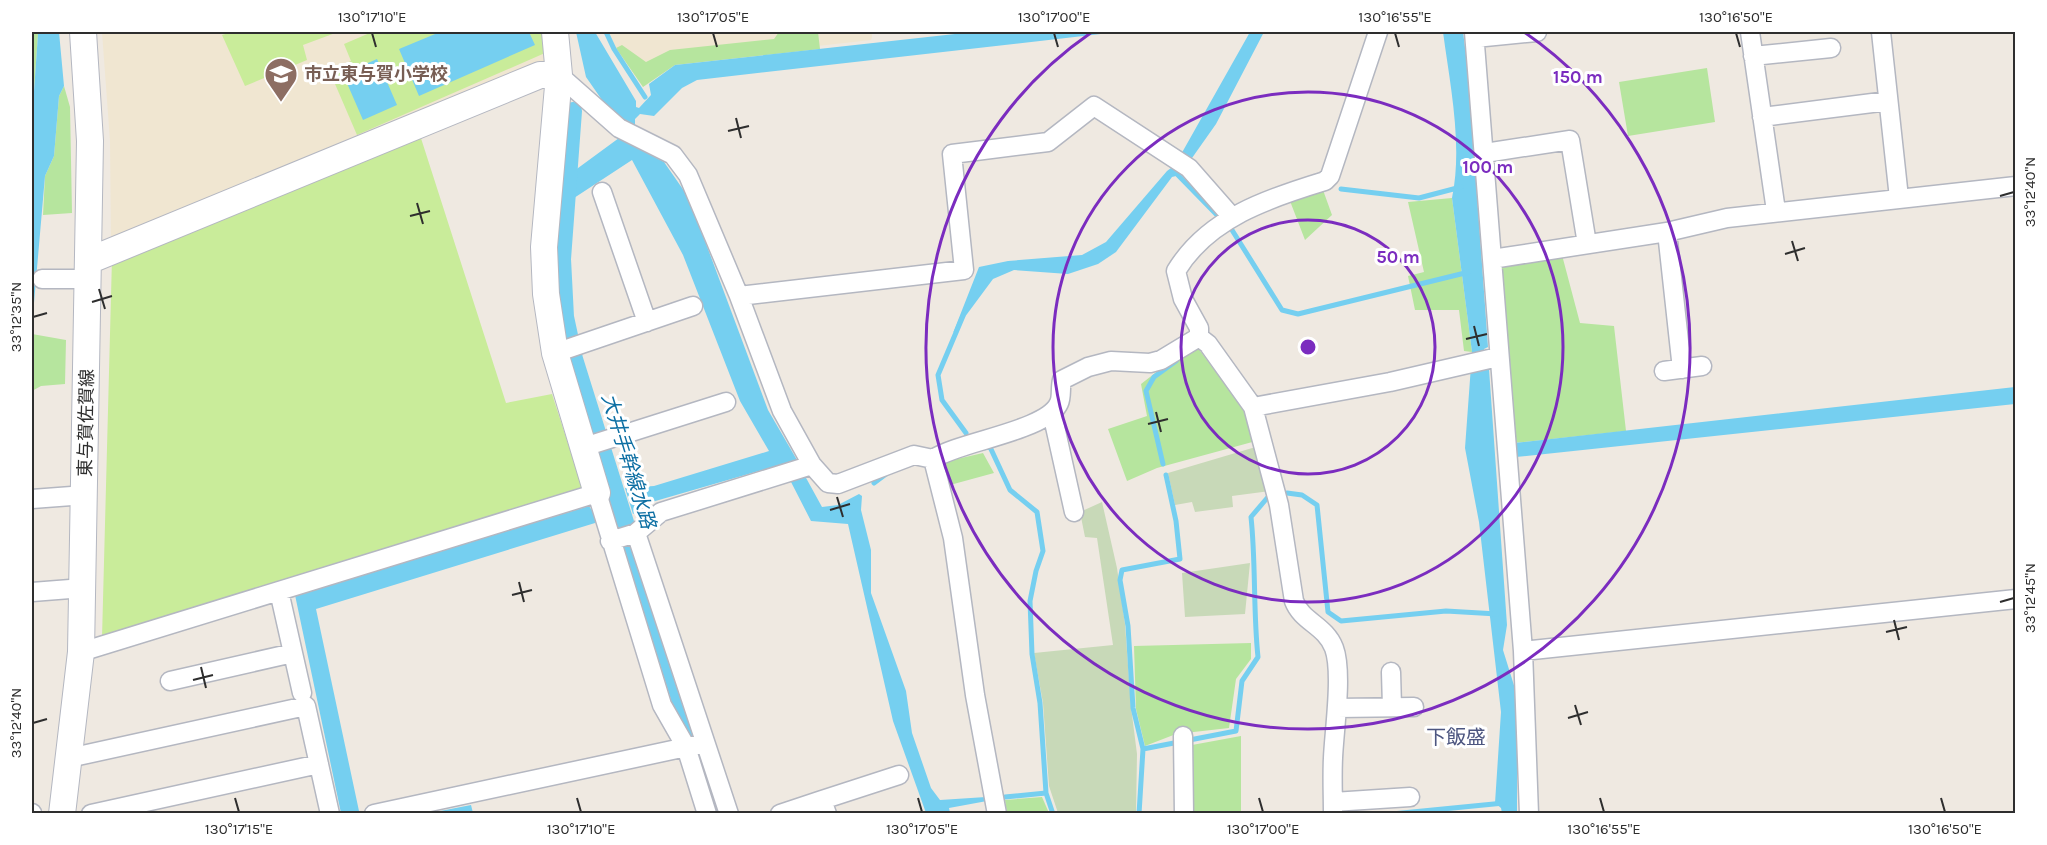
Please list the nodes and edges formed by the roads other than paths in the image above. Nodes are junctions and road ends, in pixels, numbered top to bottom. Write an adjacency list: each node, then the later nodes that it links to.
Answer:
1 (82, 32): 22 (street, 東与賀佐賀線)
2 (555, 32): 10 (street)
3 (1378, 32): 18 (street)
4 (1537, 32): 7 (street)
5 (1750, 32): 9 (street)
6 (1881, 32): 11 (street)
7 (1474, 35): 13 (street)
8 (1831, 48): 9 (street)
9 (1754, 56): 12 (street)
10 (559, 75): 22 (street); 24 (street); 28 (street)
11 (1888, 101): 12 (street); 16 (street)
12 (1762, 117): 17 (street)
13 (1485, 153): 20 (street); 21 (street)
14 (2016, 186): 16 (street)
15 (602, 192): 26 (street)
16 (1899, 198): 17 (street)
17 (1776, 211): 19 (street)
18 (1232, 217): 24 (street); 27 (street)
19 (1667, 232): 20 (street); 31 (street)
20 (1587, 244): 21 (street)
21 (1492, 258): 29 (street)
22 (88, 270): 23 (street); 40 (street, 東与賀佐賀線)
23 (42, 279)
24 (739, 296): 38 (street)
25 (693, 306): 26 (street)
26 (647, 322): 28 (street)
27 (1199, 337): 34 (street); 35 (street)
28 (565, 350): 36 (street)
29 (1498, 357): 34 (street); 48 (street)
30 (1702, 366): 31 (street)
31 (1682, 369): 32 (street)
32 (1664, 371)
33 (726, 402): 36 (street)
34 (1253, 407): 56 (street)
35 (1052, 413): 37 (street); 42 (street)
36 (594, 443): 39 (street)
37 (933, 459): 38 (street); 73 (street)
38 (812, 465): 43 (street)
39 (597, 494): 43 (street); 45 (street)
40 (85, 495): 41 (street); 44 (street, 東与賀佐賀線)
41 (32, 499)
42 (1074, 512)
43 (623, 537): 58 (street); 59 (street)
44 (83, 588): 46 (street); 49 (street, 東与賀佐賀線)
45 (279, 591): 49 (street); 50 (street)
46 (32, 592)
47 (2016, 599): 48 (street)
48 (1523, 651): 75 (street)
49 (81, 652): 60 (street, 東与賀佐賀線)
50 (293, 653): 52 (street); 53 (street)
51 (1391, 672): 54 (street)
52 (170, 681)
53 (302, 693)
54 (1392, 707): 55 (street); 56 (street)
55 (1414, 707)
56 (1337, 708): 65 (street)
57 (1183, 740): 74 (street)
58 (705, 743): 59 (street); 71 (street)
59 (686, 747): 69 (street); 70 (street)
60 (69, 756): 61 (street); 66 (street, 東与賀佐賀線)
61 (319, 764): 67 (street); 68 (street)
62 (899, 775): 64 (street)
63 (1410, 797): 65 (street)
64 (825, 807): 72 (street)
65 (1333, 808)
66 (62, 813)
67 (91, 813)
68 (330, 813)
69 (374, 813)
70 (707, 813)
71 (729, 813)
72 (780, 813)
73 (997, 813)
74 (1184, 813)
75 (1529, 813)

